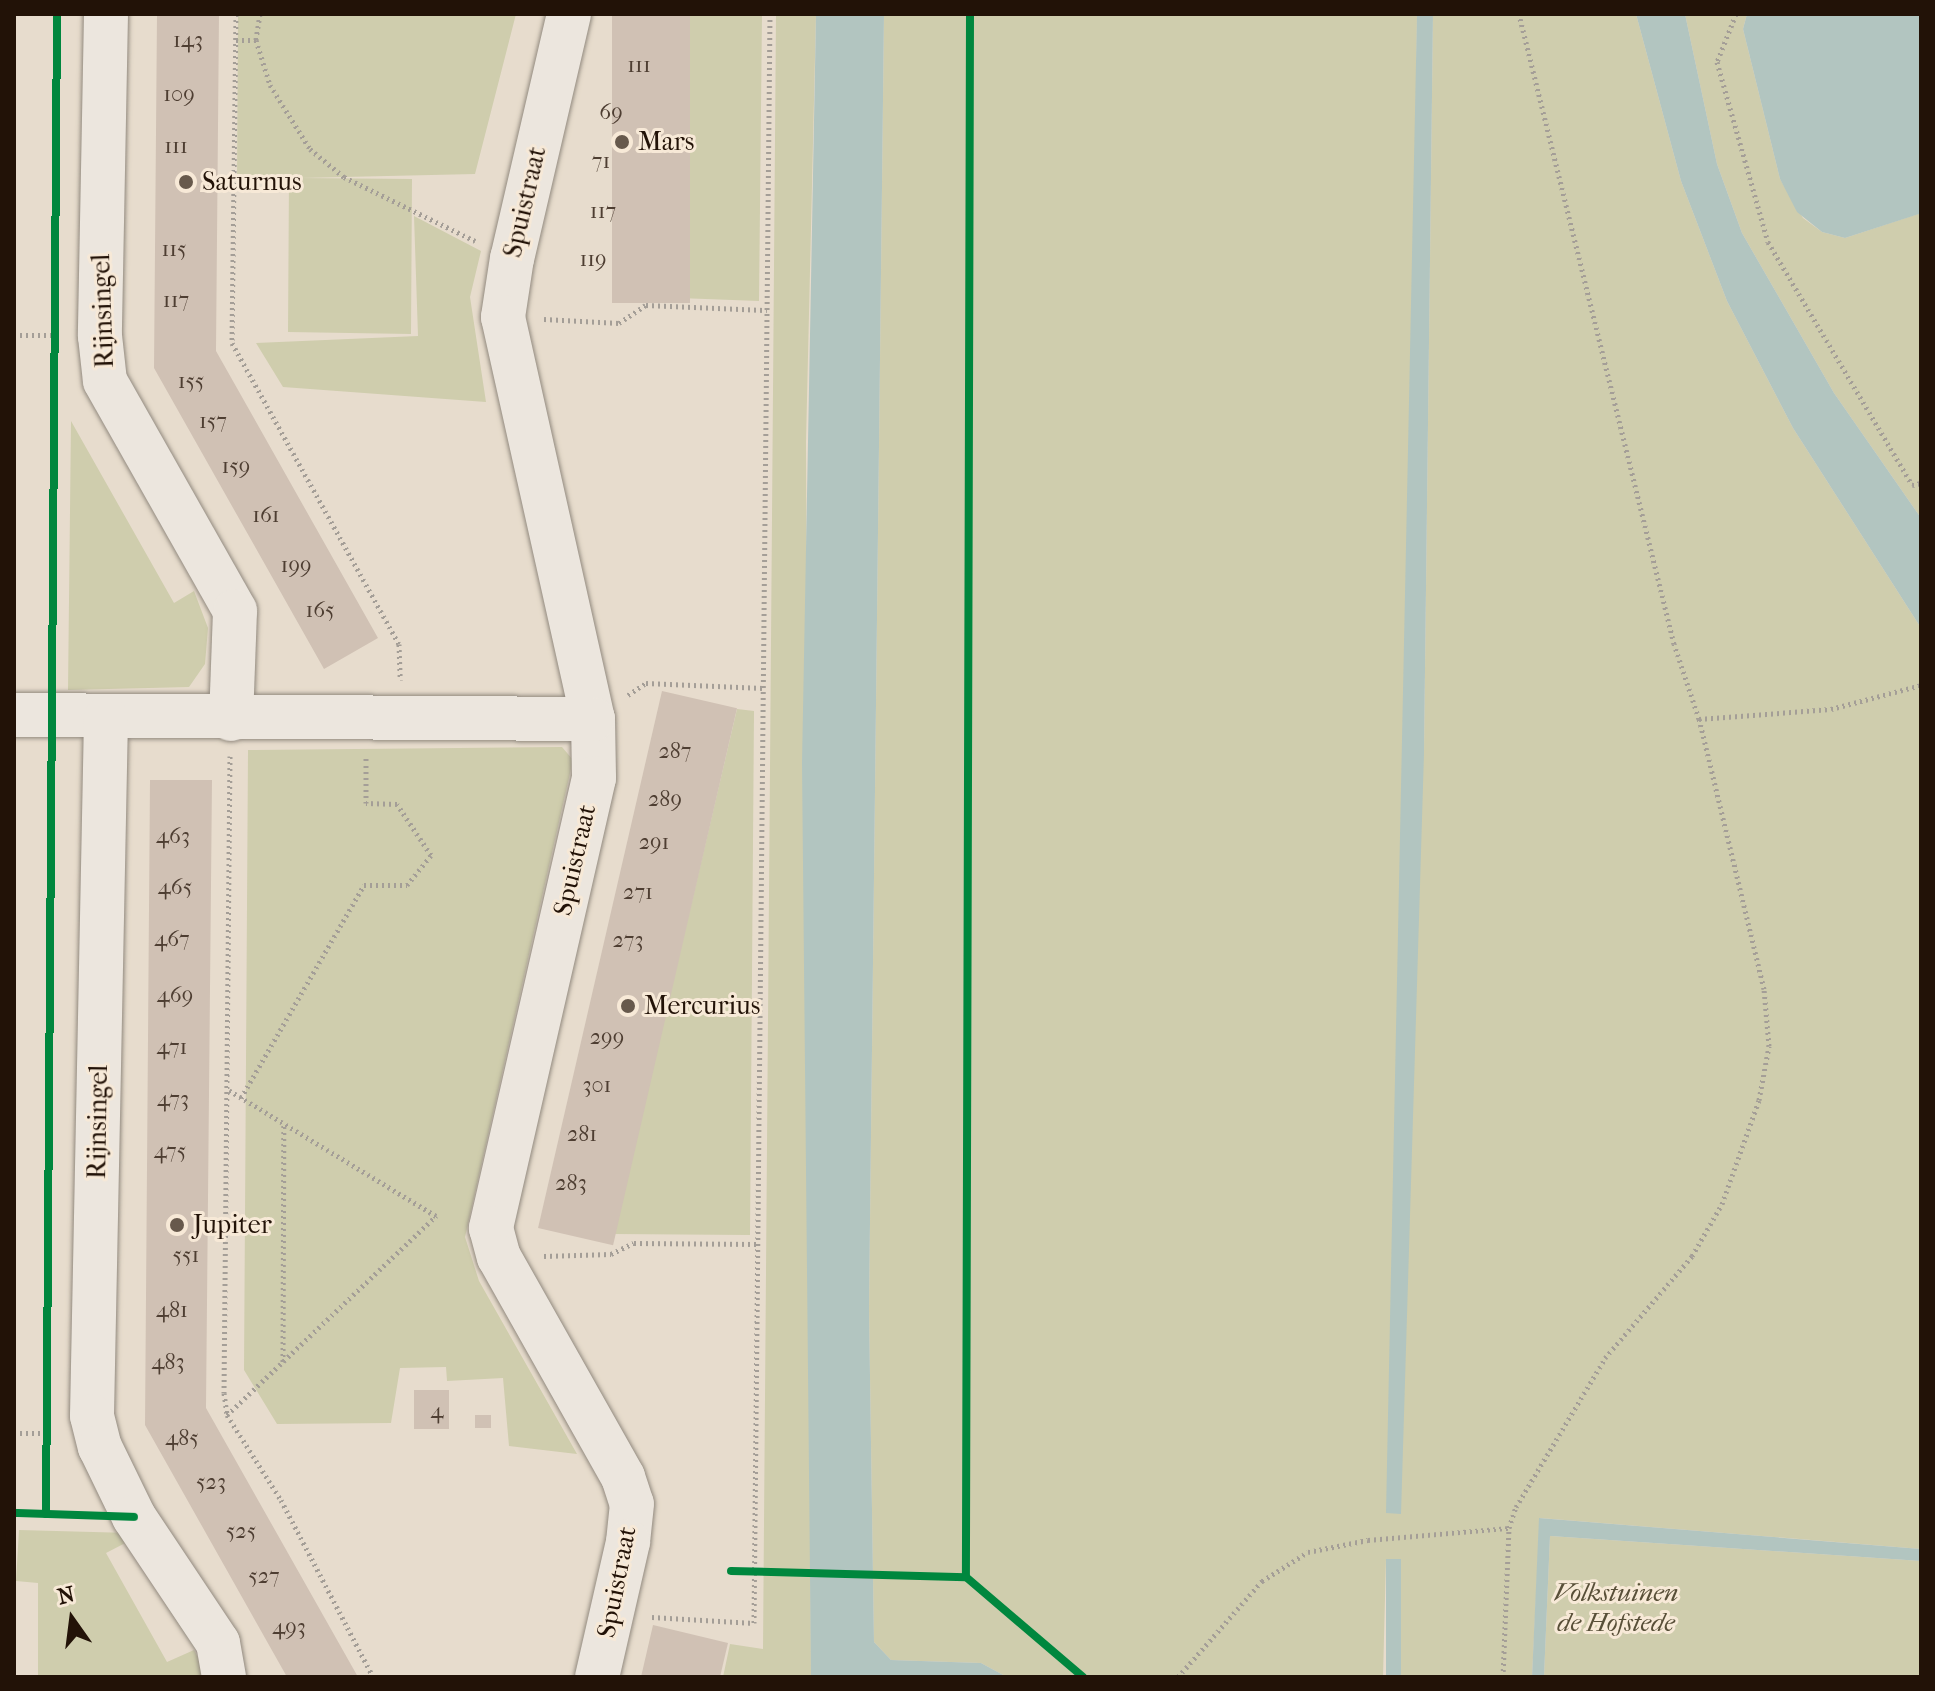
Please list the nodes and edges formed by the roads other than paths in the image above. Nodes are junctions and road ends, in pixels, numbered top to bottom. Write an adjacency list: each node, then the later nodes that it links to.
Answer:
1 (106, 14): 5 (street, Rijnsingel)
2 (569, 14): 6 (street, Spuistraat)
3 (14, 715): 4 (street)
4 (106, 718): 5 (street); 7 (street, Rijnsingel)
5 (231, 719): 6 (street)
6 (593, 719): 8 (street, Spuistraat)
7 (224, 1677)
8 (597, 1677)

